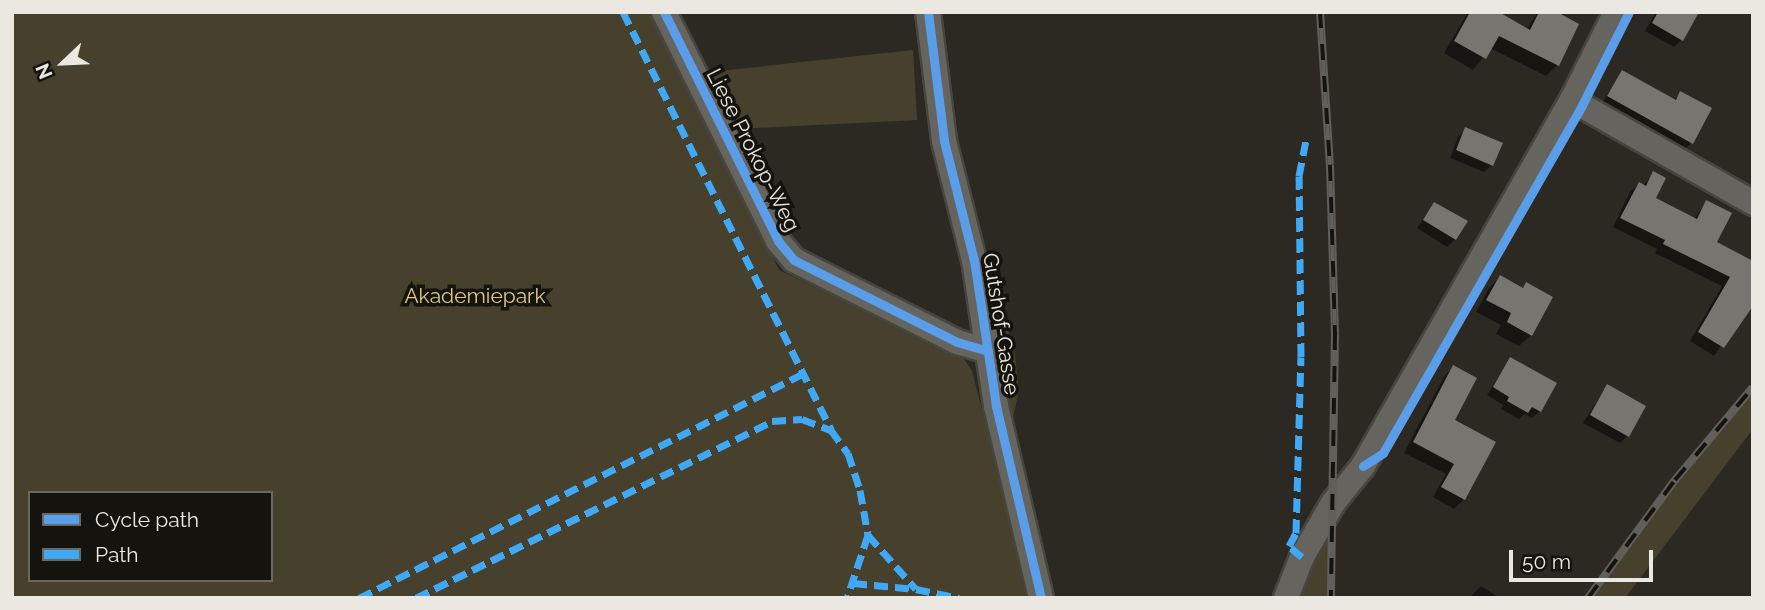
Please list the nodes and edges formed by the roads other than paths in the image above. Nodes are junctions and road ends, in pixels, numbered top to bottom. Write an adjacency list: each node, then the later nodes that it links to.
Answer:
1 (664, 12): 6 (street, Liese Prokop-Weg)
2 (928, 12): 6 (street, Gutshof-Gasse)
3 (1616, 12): 4 (street)
4 (1572, 100): 5 (street); 8 (street)
5 (1753, 203)
6 (988, 351): 7 (street, Gutshof-Gasse)
7 (1041, 598)
8 (1286, 598)

